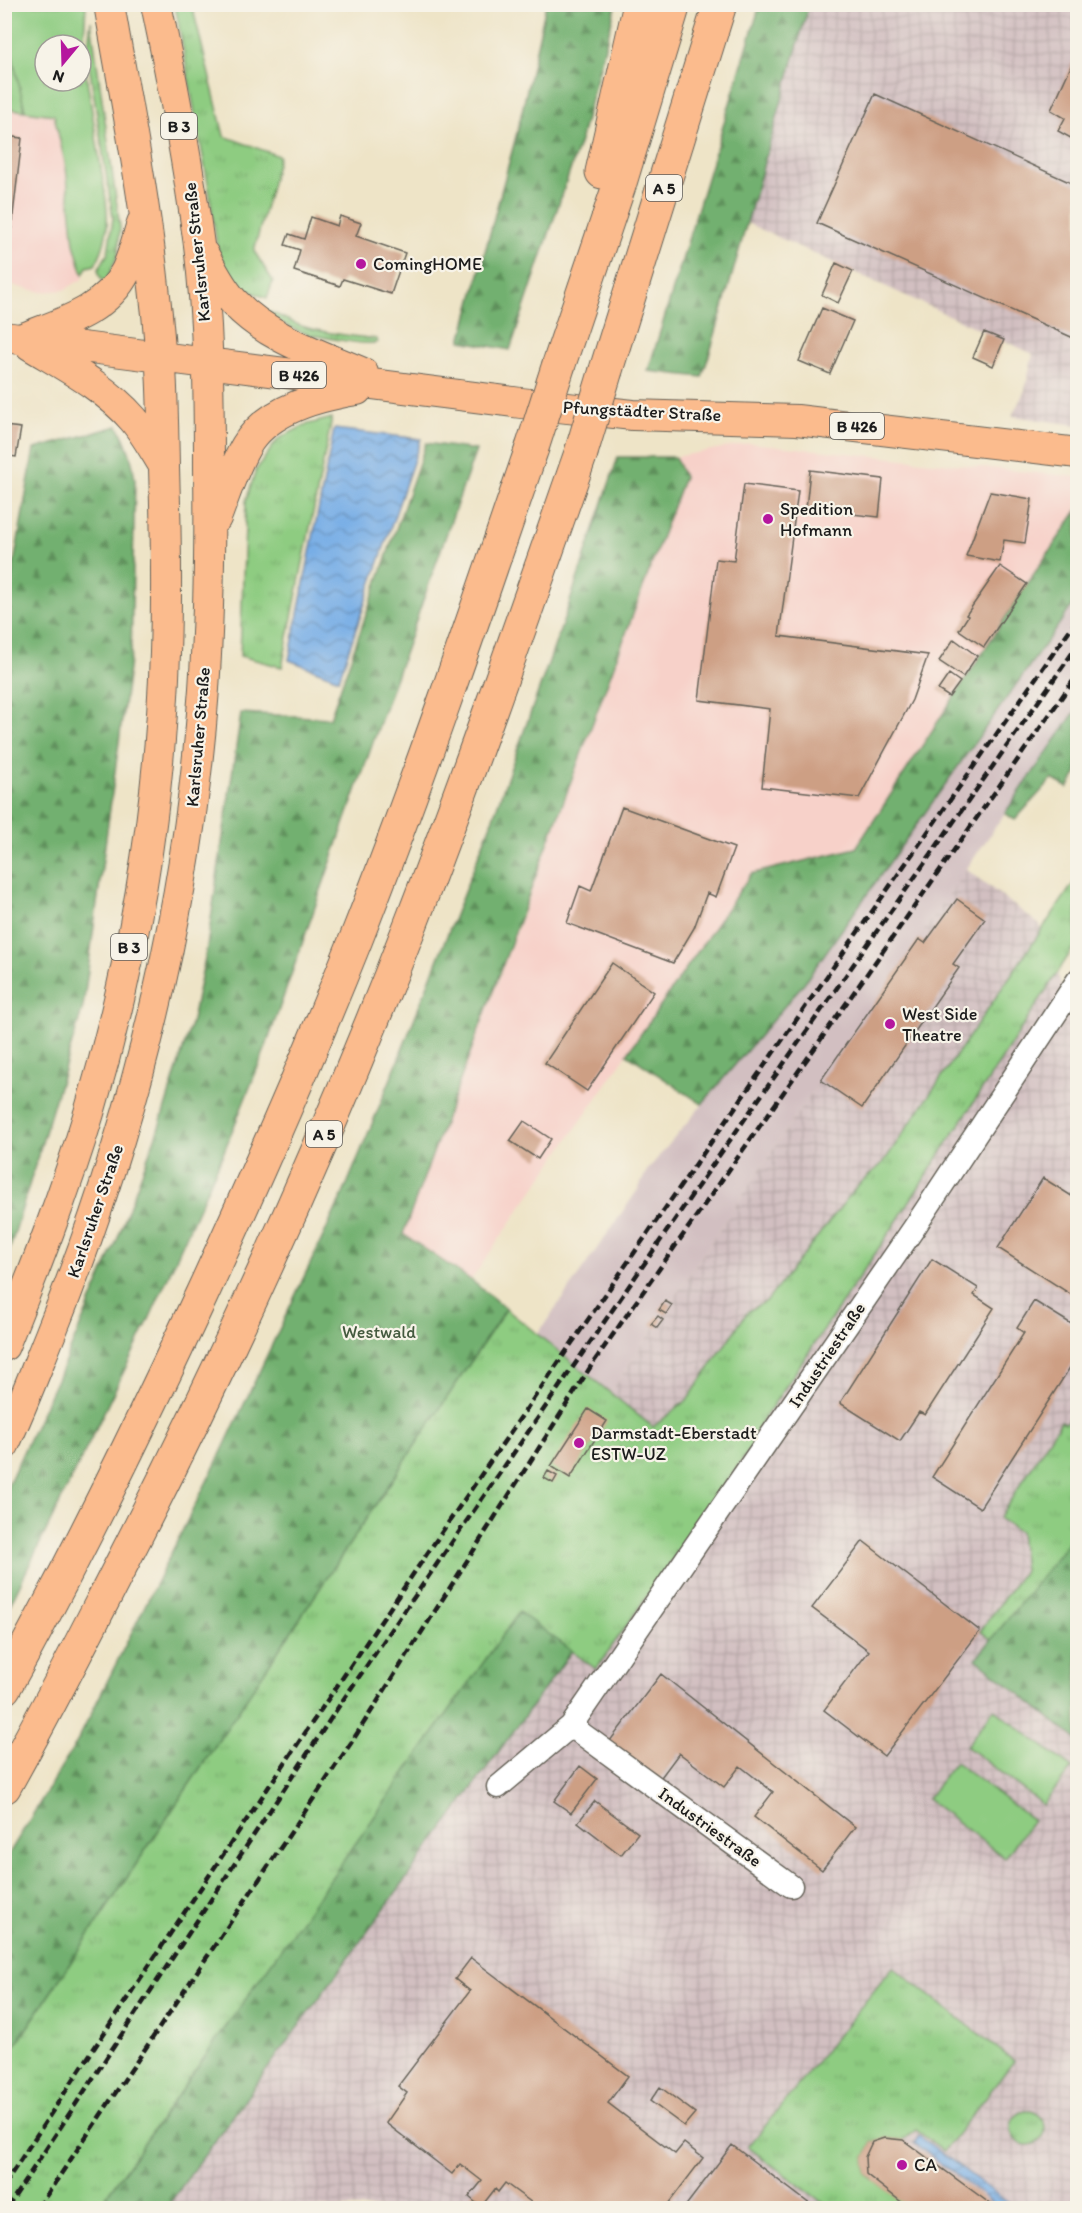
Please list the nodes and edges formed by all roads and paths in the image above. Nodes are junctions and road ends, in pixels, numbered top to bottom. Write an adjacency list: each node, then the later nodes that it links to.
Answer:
1 (109, 4): 6 (main road, Karlsruher Straße / B 3)
2 (156, 4): 7 (main road, Karlsruher Straße / B 3)
3 (640, 4): 11 (highway)
4 (674, 4): 11 (highway, A 5)
5 (720, 4): 21 (highway, A 5, bridge)
6 (145, 213): 8 (main road); 9 (main road, Karlsruher Straße / B 3)
7 (199, 248): 10 (main road, Karlsruher Straße / B 3); 12 (main road, B 426)
8 (12, 338): 9 (main road); 14 (main road)
9 (160, 358): 10 (main road, B 426); 14 (main road, Karlsruher Straße / B 3)
10 (207, 364): 12 (main road, Pfungstädter Straße / B 426); 15 (main road, Karlsruher Straße / B 3)
11 (559, 364): 19 (highway, A 5, bridge)
12 (390, 385): 13 (main road, Pfungstädter Straße / B 426); 15 (main road)
13 (1077, 453)
14 (164, 467): 17 (main road, Karlsruher Straße / B 3)
15 (210, 534): 18 (main road, Karlsruher Straße / B 3)
16 (1077, 980): 20 (street, Industriestraße)
17 (4, 1346)
18 (4, 1445)
19 (4, 1688)
20 (571, 1726): 22 (street, Industriestraße); 23 (street, Industriestraße)
21 (4, 1787)
22 (498, 1787)
23 (791, 1886)

